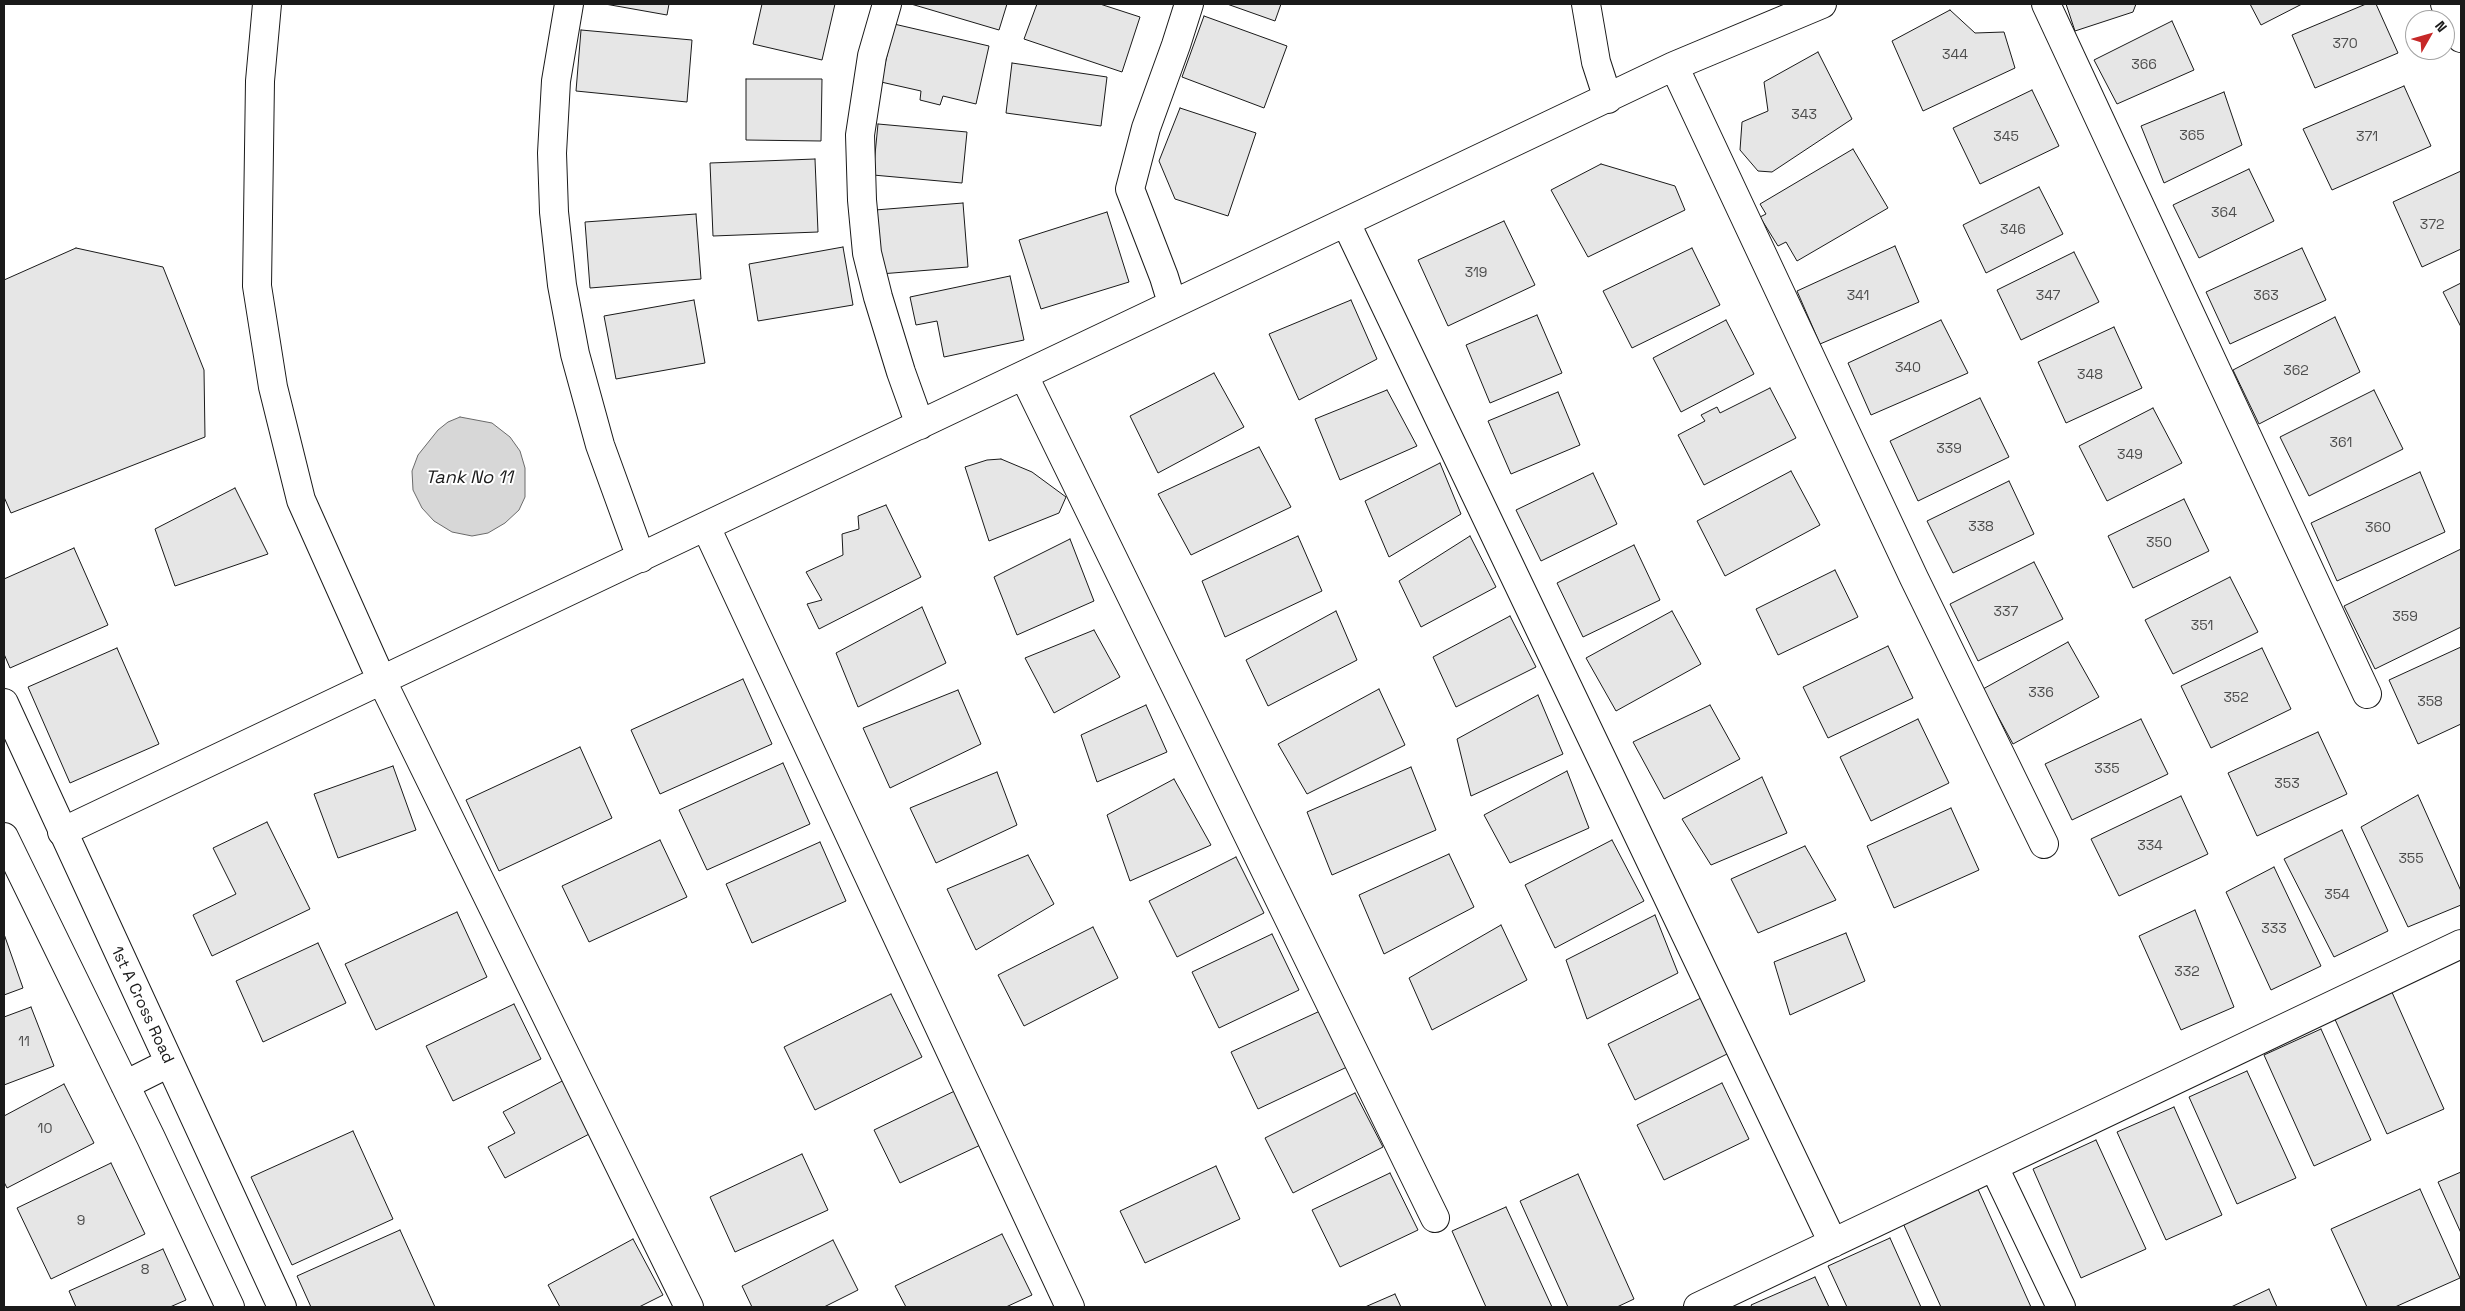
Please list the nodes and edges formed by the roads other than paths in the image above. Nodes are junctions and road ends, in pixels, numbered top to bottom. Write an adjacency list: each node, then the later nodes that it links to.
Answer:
1 (267, 4): 18 (street)
2 (569, 4): 17 (street)
3 (887, 4): 15 (street)
4 (1189, 4): 13 (street)
5 (1586, 4): 11 (street)
6 (1822, 4): 10 (street)
7 (2046, 4): 19 (street)
8 (2445, 4): 9 (street)
9 (2461, 38)
10 (1674, 66): 11 (street); 23 (street)
11 (1608, 99): 12 (street)
12 (1346, 223): 13 (street); 29 (street)
13 (1172, 303): 14 (street)
14 (1024, 376): 15 (street); 28 (street)
15 (920, 425): 16 (street)
16 (706, 527): 17 (street); 33 (street)
17 (641, 558): 18 (street)
18 (382, 680): 21 (street); 32 (street)
19 (2367, 694)
20 (4, 703): 21 (street, 1st A Cross Road)
21 (62, 832): 25 (street, 1st A Cross Road)
22 (4, 837): 26 (street)
23 (2044, 844)
24 (2461, 944): 27 (street)
25 (169, 1063): 26 (street); 31 (street, 1st A Cross Road)
26 (125, 1086): 30 (street)
27 (1994, 1167): 29 (street); 35 (street)
28 (1435, 1218)
29 (1833, 1243): 34 (street)
30 (230, 1307)
31 (282, 1307)
32 (689, 1307)
33 (1070, 1307)
34 (1698, 1307)
35 (2061, 1307)

